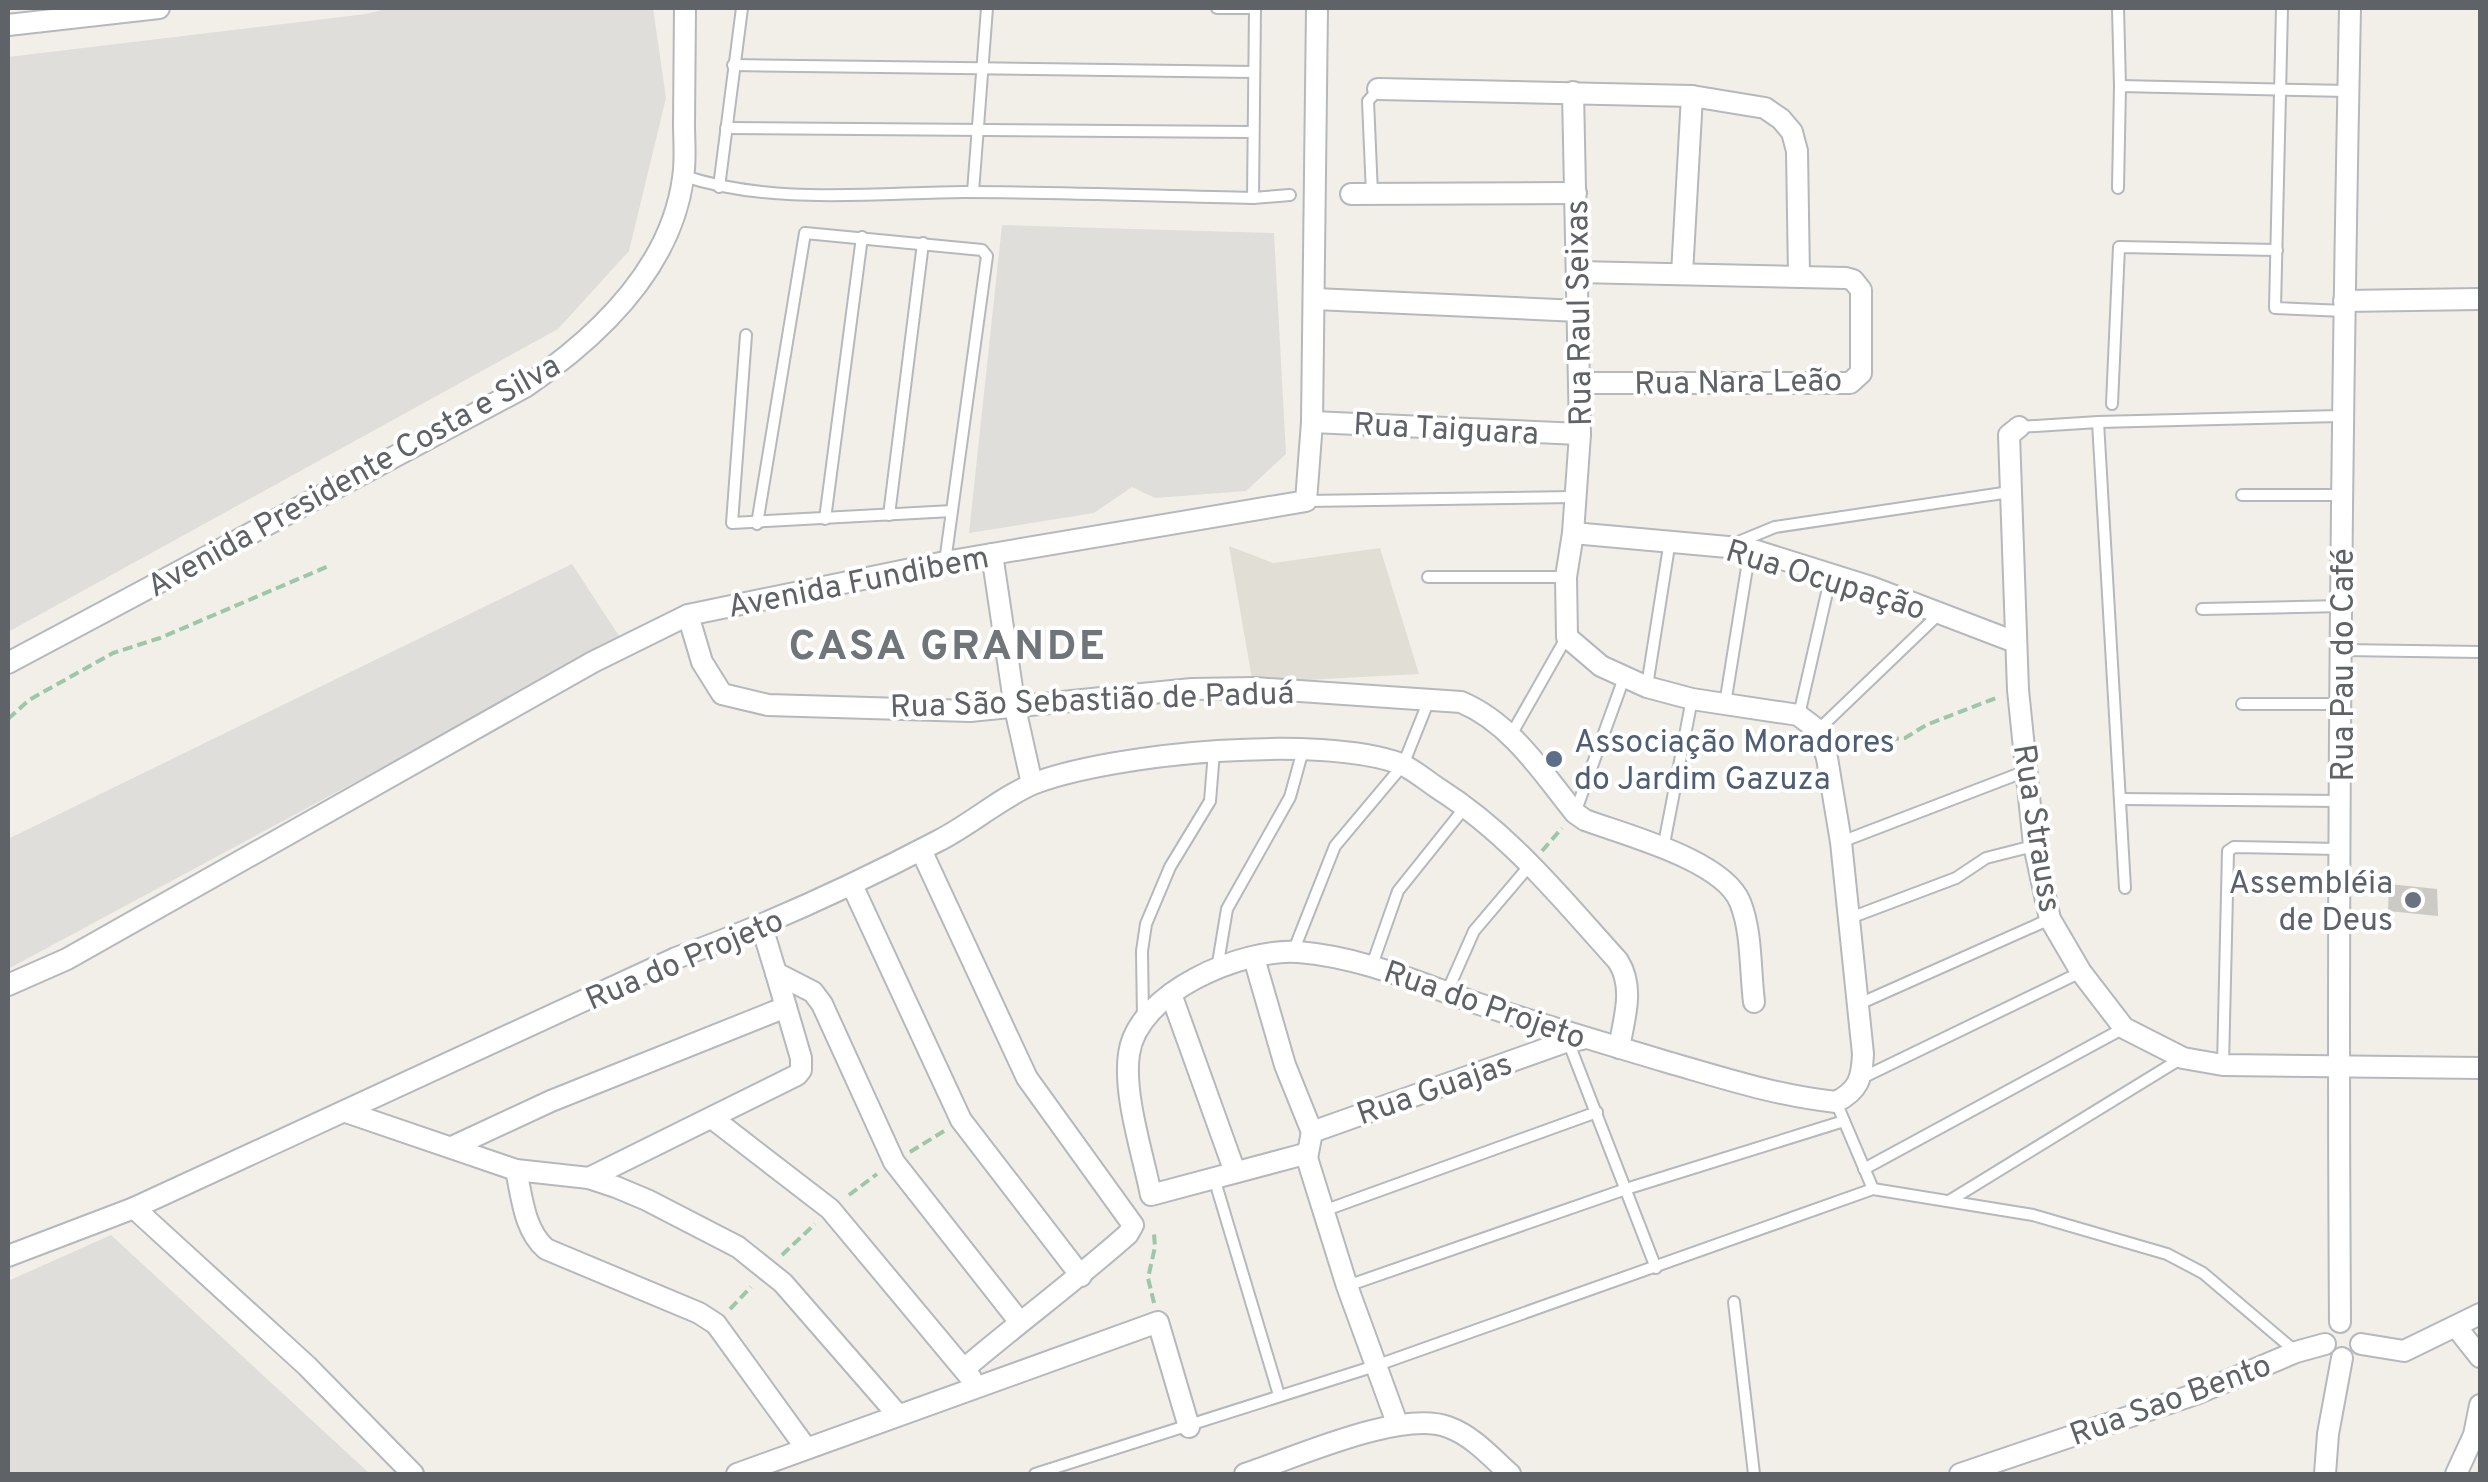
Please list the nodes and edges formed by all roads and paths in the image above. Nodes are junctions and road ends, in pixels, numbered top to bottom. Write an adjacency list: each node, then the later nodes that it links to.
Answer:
1 (159, 8): 11 (street)
2 (685, 8): 24 (street, Avenida Presidente Costa e Silva)
3 (742, 8): 12 (lane)
4 (988, 8): 13 (lane)
5 (1217, 8): 6 (lane)
6 (1255, 8): 14 (lane)
7 (1318, 8): 38 (street)
8 (2118, 8): 15 (lane)
9 (2282, 8): 17 (lane)
10 (2350, 8): 18 (street, Rua Pau do Café)
11 (8, 25)
12 (734, 65): 13 (lane); 21 (lane)
13 (982, 69): 14 (lane); 22 (lane)
14 (1254, 72): 23 (lane)
15 (2120, 86): 17 (lane); 26 (lane)
16 (1378, 89): 19 (street); 29 (lane)
17 (2281, 90): 18 (lane); 34 (lane)
18 (2348, 91): 40 (street, Rua Pau do Café)
19 (1573, 92): 20 (street); 30 (street, Rua Raul Seixas)
20 (1692, 96): 36 (street); 37 (street)
21 (726, 128): 22 (lane); 25 (lane)
22 (977, 132): 23 (lane); 27 (lane)
23 (1252, 132): 31 (lane)
24 (684, 176): 25 (lane); 76 (street, Avenida Presidente Costa e Silva)
25 (719, 187): 27 (lane)
26 (2118, 188)
27 (973, 192): 31 (lane)
28 (1290, 194): 31 (lane)
29 (1361, 194): 30 (street)
30 (1576, 194): 35 (street, Rua Raul Seixas)
31 (1253, 198)
32 (862, 238): 33 (lane); 57 (lane); 58 (lane)
33 (923, 243): 55 (lane); 56 (lane)
34 (2276, 250): 40 (lane); 44 (lane)
35 (1577, 272): 36 (street); 41 (street, Rua Raul Seixas)
36 (1682, 274): 37 (street)
37 (1799, 276): 43 (street, Rua Nara Leão)
38 (1314, 299): 41 (street); 46 (street)
39 (2480, 299): 40 (street)
40 (2344, 306): 45 (street, Rua Pau do Café)
41 (1578, 311): 43 (street, Rua Raul Seixas)
42 (746, 335): 58 (lane)
43 (1580, 383): 49 (street, Rua Raul Seixas)
44 (2112, 404)
45 (2341, 416): 47 (lane); 52 (street, Rua Pau do Café)
46 (1312, 422): 49 (street, Rua Taiguara); 54 (street)
47 (2098, 422): 48 (lane); 96 (lane)
48 (2019, 427): 50 (street, Rua Strauss)
49 (1580, 434): 53 (street, Rua Raul Seixas)
50 (2010, 492): 61 (lane); 73 (street, Rua Strauss)
51 (2242, 495): 52 (lane)
52 (2341, 495): 68 (street, Rua Pau do Café)
53 (1576, 497): 54 (lane); 59 (street, Rua Raul Seixas)
54 (1306, 500): 62 (street, Avenida Fundibem)
55 (952, 511): 56 (lane); 63 (lane)
56 (889, 516): 57 (lane)
57 (825, 520): 58 (lane)
58 (757, 524)
59 (1574, 534): 60 (street, Rua Ocupação); 66 (street, Rua Raul Seixas)
60 (1670, 540): 61 (street, Rua Ocupação); 78 (lane)
61 (1739, 548): 65 (street, Rua Ocupação); 82 (lane)
62 (992, 554): 63 (street, Avenida Fundibem); 85 (street)
63 (945, 562): 71 (street, Avenida Fundibem)
64 (331, 565): 87 (path)
65 (1831, 574): 70 (street, Rua Ocupação); 86 (lane)
66 (1566, 577): 67 (lane); 72 (street, Rua Raul Seixas)
67 (1428, 578)
68 (2342, 606): 69 (lane); 74 (street, Rua Pau do Café)
69 (2202, 609)
70 (1938, 614): 73 (street, Rua Ocupação); 88 (lane)
71 (688, 615): 85 (street, Rua São Sebastião de Paduá); 117 (street, Avenida Fundibem)
72 (1566, 637): 77 (street); 89 (lane)
73 (2014, 642): 79 (street, Rua Strauss)
74 (2343, 650): 75 (lane); 84 (street, Rua Pau do Café)
75 (2480, 652)
76 (8, 663)
77 (1624, 678): 78 (street); 99 (lane)
78 (1647, 688): 80 (street)
79 (2018, 690): 92 (path); 94 (street, Rua Strauss)
80 (1692, 699): 82 (street); 102 (lane)
81 (1429, 700): 85 (street, Rua São Sebastião de Paduá); 89 (street, Rua São Sebastião de Paduá); 93 (lane)
82 (1725, 704): 86 (street)
83 (2242, 704): 84 (lane)
84 (2342, 704): 97 (street, Rua Pau do Café)
85 (1016, 708): 95 (street)
86 (1798, 716): 88 (street)
87 (8, 719)
88 (1818, 730): 92 (street)
89 (1511, 735): 99 (street, Rua São Sebastião de Paduá)
90 (1303, 750): 91 (street, Rua do Projeto); 93 (street, Rua do Projeto); 114 (lane)
91 (1214, 751): 95 (street, Rua do Projeto); 123 (lane)
92 (1827, 758): 100 (street)
93 (1402, 765): 98 (street, Rua do Projeto); 111 (lane)
94 (2027, 771): 100 (lane); 101 (street, Rua Strauss)
95 (1032, 784): 104 (street, Rua do Projeto)
96 (2120, 799): 97 (lane); 107 (lane)
97 (2342, 801): 103 (street, Rua Pau do Café)
98 (1466, 806): 105 (street, Rua do Projeto); 113 (lane)
99 (1576, 813): 102 (street); 105 (path)
100 (1841, 842): 108 (street)
101 (2034, 845): 108 (lane); 109 (street, Rua Strauss)
102 (1663, 848): 120 (street)
103 (2340, 848): 128 (lane); 129 (street, Rua Pau do Café)
104 (921, 850): 106 (street, Rua do Projeto); 156 (street)
105 (1530, 864): 118 (lane); 126 (street, Rua do Projeto)
106 (852, 886): 110 (street, Rua do Projeto); 136 (street)
107 (2125, 888)
108 (1850, 918): 121 (street)
109 (2050, 919): 115 (street, Rua Strauss); 121 (lane)
110 (762, 927): 116 (street); 133 (street, Rua do Projeto)
111 (1293, 952): 112 (street, Rua do Projeto); 113 (street, Rua do Projeto)
112 (1254, 958): 114 (street, Rua do Projeto); 137 (street)
113 (1372, 965): 118 (street, Rua do Projeto)
114 (1217, 969): 119 (street, Rua do Projeto)
115 (2081, 972): 124 (street, Rua Strauss); 131 (lane)
116 (776, 974): 122 (street); 140 (street)
117 (8, 985)
118 (1447, 992): 125 (street, Rua do Projeto)
119 (1171, 994): 123 (street, Rua do Projeto); 143 (street)
120 (1754, 1002)
121 (1858, 1004): 131 (street)
122 (786, 1006): 135 (street); 138 (street)
123 (1143, 1019): 148 (street)
124 (2124, 1028): 127 (street, Rua Strauss); 141 (lane)
125 (1575, 1040): 126 (street, Rua do Projeto); 134 (lane); 137 (street, Rua Guajas)
126 (1619, 1048): 132 (street)
127 (2183, 1058): 128 (street, Rua Strauss); 149 (lane)
128 (2223, 1064): 129 (street, Rua Strauss)
129 (2338, 1066): 130 (street, Rua Strauss); 162 (street, Rua Pau do Café)
130 (2480, 1068)
131 (1862, 1078): 132 (street)
132 (1840, 1111): 141 (lane); 146 (lane)
133 (346, 1112): 138 (street); 150 (street, Rua do Projeto)
134 (1598, 1112): 146 (lane); 152 (lane)
135 (712, 1118): 145 (street); 151 (street)
136 (961, 1120): 140 (path); 156 (street)
137 (1312, 1132): 139 (street)
138 (452, 1147): 142 (street)
139 (1308, 1158): 143 (street); 152 (street)
140 (894, 1162): 151 (path); 160 (street)
141 (1864, 1169): 147 (lane)
142 (516, 1170): 145 (street); 163 (street)
143 (1235, 1172): 144 (street)
144 (1214, 1177): 148 (street); 173 (lane)
145 (588, 1178): 155 (street)
146 (1626, 1188): 154 (lane); 157 (lane)
147 (1873, 1189): 149 (lane); 154 (lane)
148 (1151, 1196): 161 (path)
149 (1948, 1201): 167 (lane)
150 (134, 1208): 153 (street, Rua do Projeto); 179 (street)
151 (830, 1209): 155 (path); 171 (street)
152 (1326, 1210): 157 (street)
153 (8, 1256)
154 (1656, 1268): 170 (lane)
155 (768, 1269): 163 (path); 175 (street)
156 (1081, 1276): 160 (street)
157 (1347, 1286): 170 (street)
158 (1734, 1302): 184 (lane)
159 (2480, 1314): 164 (street)
160 (1020, 1321): 171 (street)
161 (1158, 1322): 172 (street); 177 (street)
162 (2340, 1322): 165 (street); 166 (street)
163 (716, 1324): 178 (street)
164 (2457, 1328): 166 (street); 168 (street)
165 (2324, 1344): 167 (street, Rua Sao Bento); 169 (street)
166 (2360, 1344): 169 (street)
167 (2296, 1352): 185 (street, Rua Sao Bento)
168 (2480, 1357)
169 (2342, 1358): 186 (street)
170 (1375, 1366): 173 (lane); 176 (street)
171 (964, 1370): 172 (street)
172 (978, 1387): 175 (street)
173 (1279, 1395): 177 (lane)
174 (2480, 1406): 187 (street)
175 (898, 1415): 178 (street)
176 (1397, 1423): 182 (street); 183 (street)
177 (1189, 1427): 181 (lane)
178 (806, 1448): 180 (street)
179 (413, 1474)
180 (737, 1474)
181 (1035, 1474)
182 (1245, 1474)
183 (1510, 1474)
184 (1754, 1474)
185 (1960, 1474)
186 (2325, 1474)
187 (2456, 1474)

